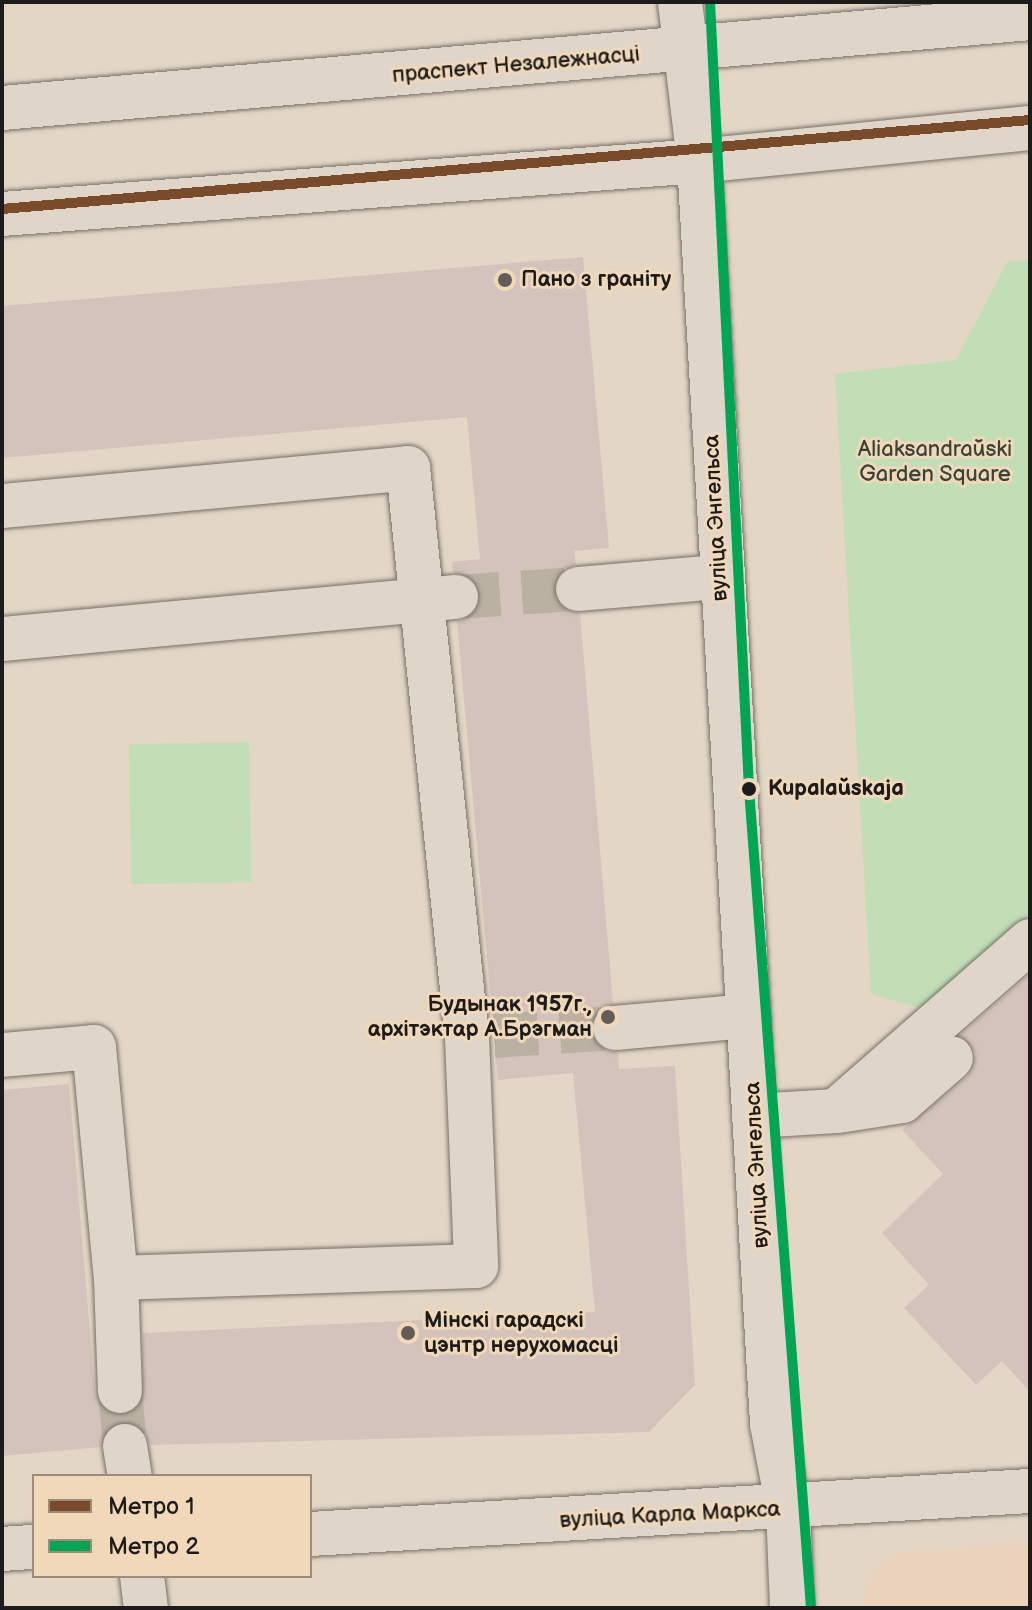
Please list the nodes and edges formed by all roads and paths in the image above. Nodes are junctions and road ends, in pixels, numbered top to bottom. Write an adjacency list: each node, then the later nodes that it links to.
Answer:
1 (680, 2): 3 (main road, вуліца Энгельса)
2 (1030, 18): 3 (main road, праспект Незалежнасці)
3 (686, 50): 4 (main road, праспект Незалежнасці); 6 (main road, вуліца Энгельса)
4 (2, 108)
5 (1030, 128): 6 (main road)
6 (699, 161): 7 (main road); 9 (main road, вуліца Энгельса)
7 (2, 214)
8 (2, 506): 11 (main road)
9 (719, 577): 10 (main road); 14 (main road, вуліца Энгельса)
10 (578, 589)
11 (438, 599): 12 (main road); 20 (main road)
12 (2, 639)
13 (1030, 941): 18 (main road)
14 (748, 1016): 15 (main road); 19 (main road, вуліца Энгельса)
15 (615, 1028)
16 (2, 1055): 20 (main road)
17 (951, 1058): 18 (main road)
18 (836, 1111): 19 (main road)
19 (754, 1116): 23 (main road, вуліца Энгельса)
20 (116, 1278): 21 (main road)
21 (120, 1391)
22 (1030, 1491): 23 (main road, вуліца Карла Маркса)
23 (788, 1508): 24 (main road, вуліца Карла Маркса); 29 (main road, вуліца Энгельса)
24 (312, 1534)
25 (32, 1547): 26 (main road)
26 (2, 1549)
27 (142, 1578): 28 (main road)
28 (146, 1608)
29 (792, 1608)

